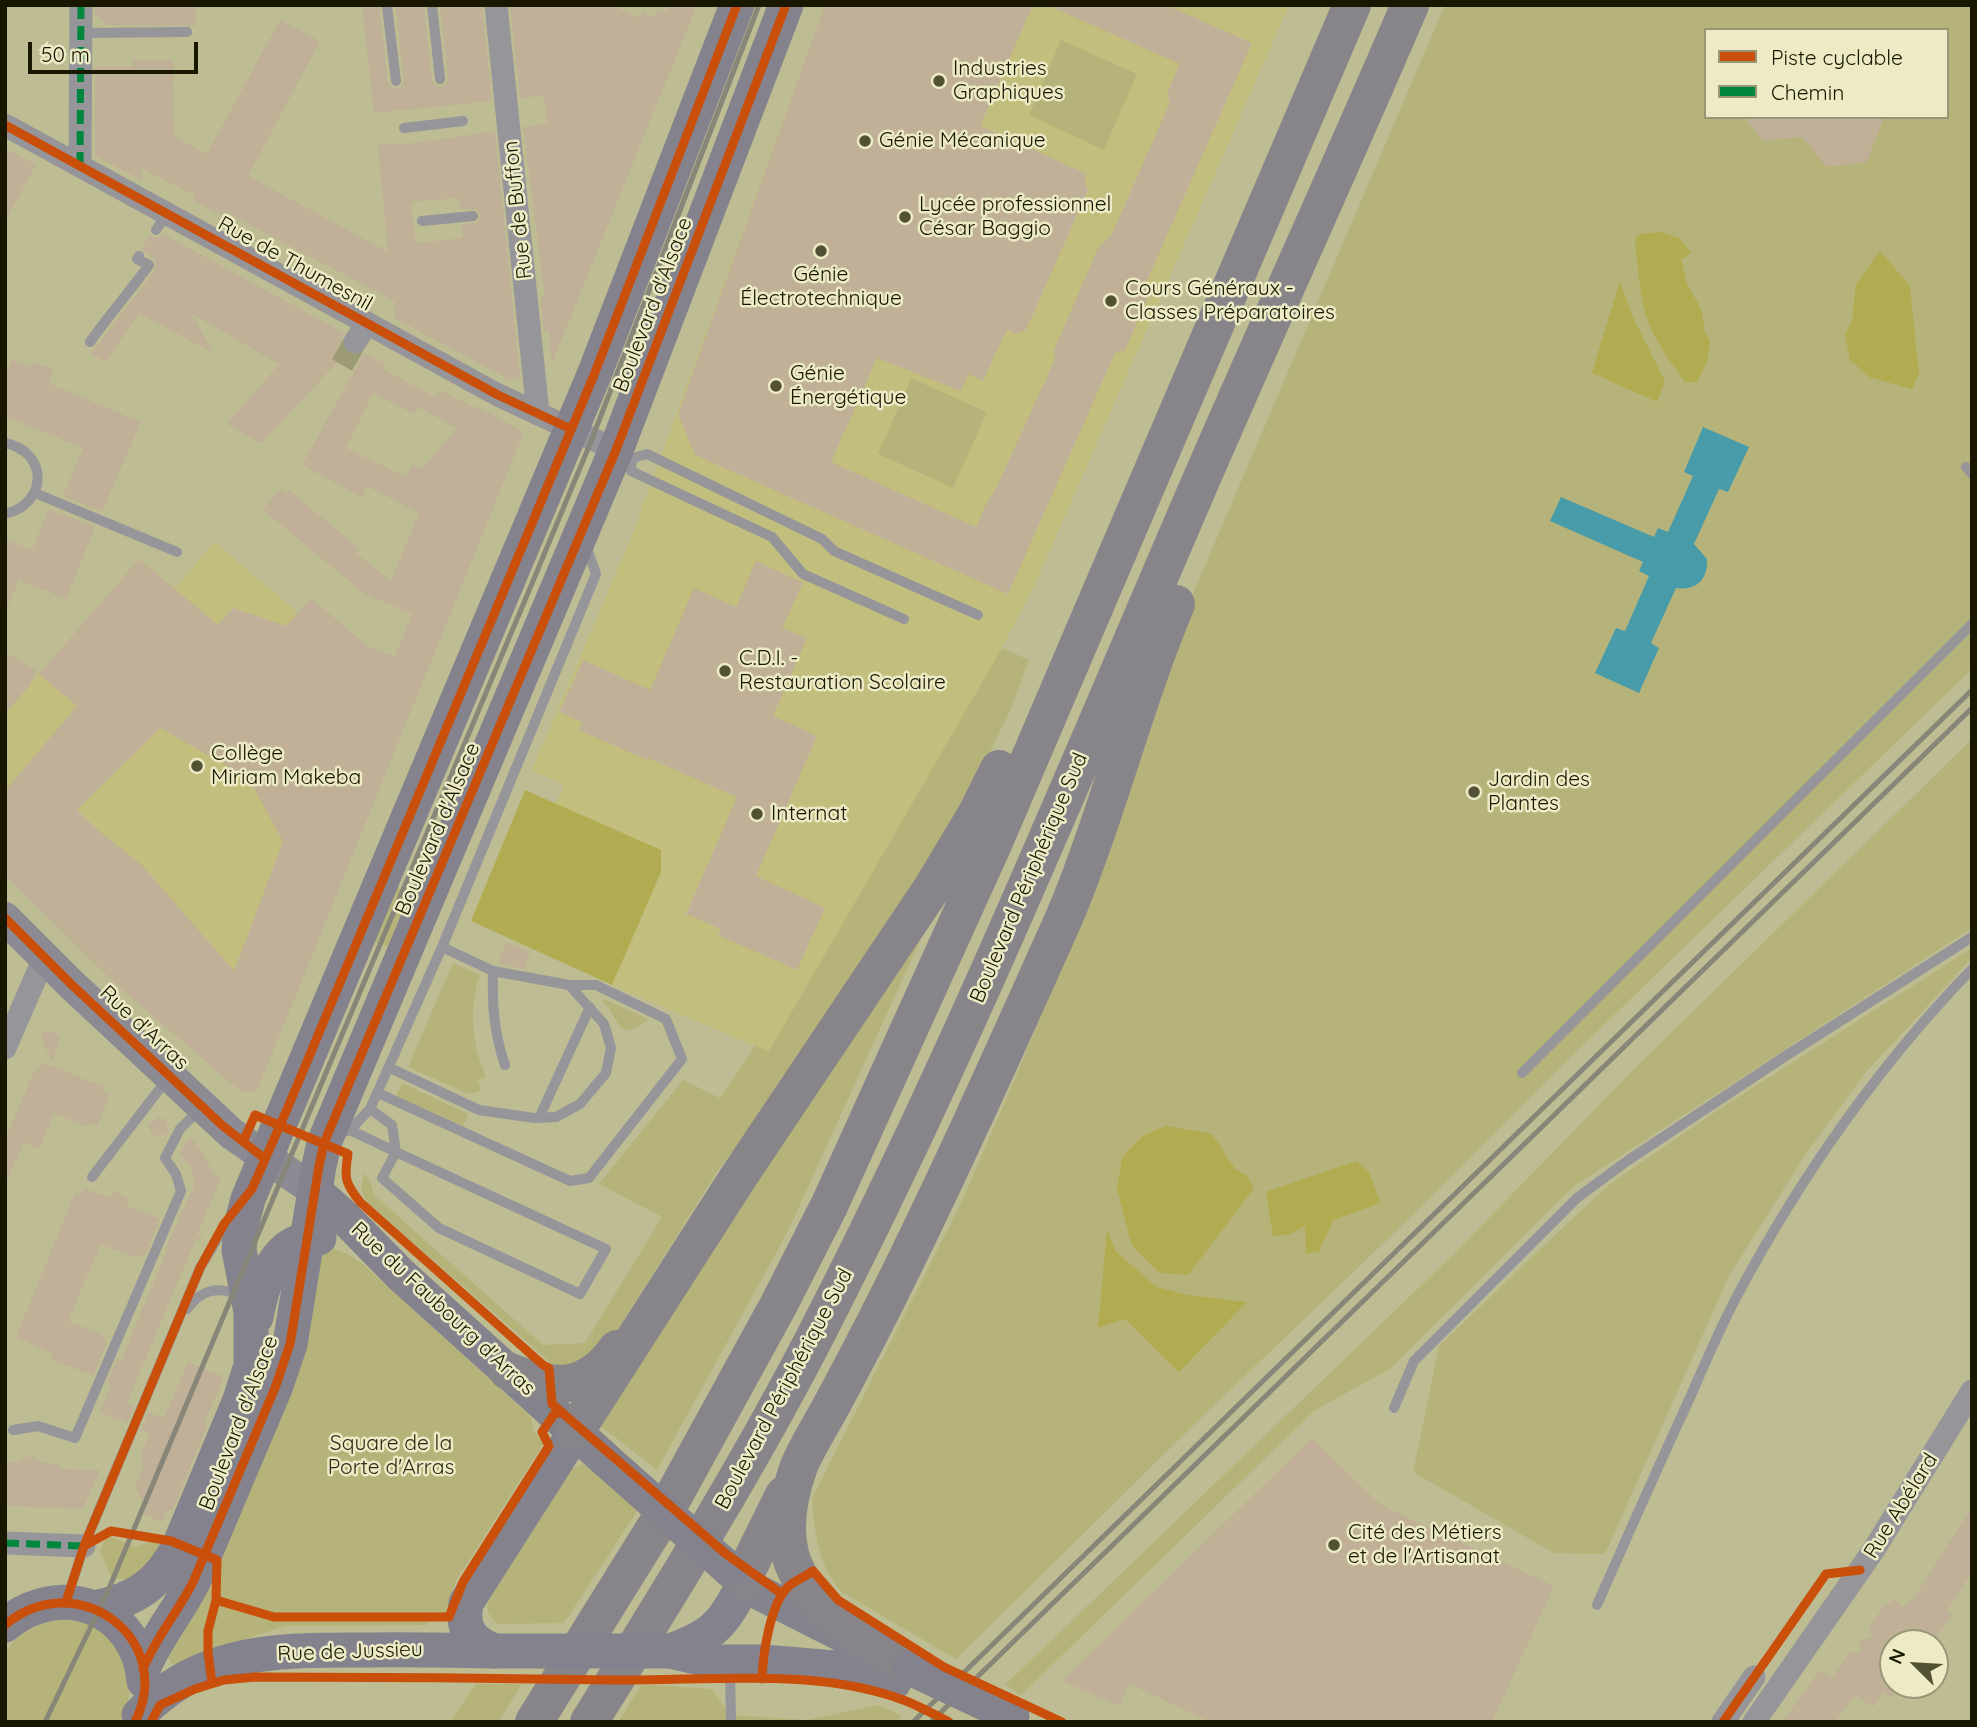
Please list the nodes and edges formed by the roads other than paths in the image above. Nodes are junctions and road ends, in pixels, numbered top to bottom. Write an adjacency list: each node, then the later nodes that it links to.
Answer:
1 (81, 5): 10 (street)
2 (432, 5): 11 (lane)
3 (496, 5): 23 (street, Rue de Buffon)
4 (737, 5): 24 (main road, Boulevard d'Alsace)
5 (786, 5): 26 (main road, Boulevard d'Alsace)
6 (1352, 5): 13 (highway)
7 (1410, 5): 17 (highway, Boulevard Périphérique Sud)
8 (387, 6): 12 (lane)
9 (187, 32): 10 (lane)
10 (81, 33): 18 (street)
11 (440, 79)
12 (396, 80)
13 (1310, 103): 54 (highway); 82 (highway)
14 (463, 121): 16 (lane)
15 (5, 125): 18 (street, Rue de Thumesnil)
16 (404, 128)
17 (1358, 128): 67 (highway); 83 (highway, Boulevard Périphérique Sud)
18 (80, 166): 23 (street, Rue de Thumesnil)
19 (473, 216): 20 (lane)
20 (422, 221)
21 (139, 256): 22 (lane)
22 (90, 342)
23 (538, 414): 24 (street, Rue de Thumesnil)
24 (571, 429): 26 (street); 53 (main road, Boulevard d'Alsace)
25 (5, 443): 27 (lane)
26 (624, 454): 29 (main road, Boulevard d'Alsace); 31 (lane); 32 (lane)
27 (35, 493): 28 (lane); 30 (lane)
28 (5, 514)
29 (581, 531): 36 (lane); 51 (main road, Boulevard d'Alsace)
30 (177, 552)
31 (978, 615)
32 (904, 619)
33 (1972, 624): 45 (lane)
34 (5, 918): 37 (street, Rue d'Arras)
35 (1972, 937): 64 (lane)
36 (442, 947): 39 (lane); 44 (lane)
37 (44, 958): 42 (street); 46 (street, Rue d'Arras)
38 (1972, 969): 72 (lane)
39 (493, 971): 40 (lane); 43 (lane)
40 (569, 985): 41 (lane); 47 (lane)
41 (590, 1007): 50 (lane); 50 (lane)
42 (5, 1048)
43 (505, 1065)
44 (390, 1068): 47 (lane); 50 (lane)
45 (1522, 1073)
46 (170, 1075): 48 (street, Rue d'Arras); 55 (lane)
47 (379, 1093): 49 (lane)
48 (203, 1106): 53 (street, Rue d'Arras); 65 (lane)
49 (370, 1109): 51 (lane); 52 (lane)
50 (539, 1118)
51 (338, 1133): 52 (lane); 56 (main road, Boulevard d'Alsace)
52 (396, 1152): 52 (lane)
53 (258, 1173): 56 (street, Rue d'Arras); 59 (main road, Boulevard d'Alsace); 60 (lane)
54 (739, 1176): 62 (highway); 66 (highway)
55 (92, 1177)
56 (315, 1191): 57 (main road, Boulevard d'Alsace); 58 (main road, Rue du Faubourg d'Arras)
57 (308, 1238): 58 (main road); 61 (main road); 77 (main road, Boulevard d'Alsace)
58 (401, 1275): 62 (main road, Rue du Faubourg d'Arras)
59 (249, 1305): 60 (lane); 61 (main road, Boulevard d'Alsace)
60 (179, 1320): 69 (lane)
61 (253, 1343): 71 (main road, Boulevard d'Alsace)
62 (508, 1371): 66 (main road, Rue du Faubourg d'Arras)
63 (1972, 1391): 86 (street, Rue Abélard)
64 (1394, 1408)
65 (13, 1430)
66 (575, 1432): 70 (main road, Rue du Faubourg d'Arras, bridge); 74 (main road)
67 (800, 1464): 70 (highway); 78 (highway)
68 (5, 1542): 69 (street)
69 (84, 1546): 71 (lane)
70 (737, 1576): 75 (main road); 78 (main road, Rue du Faubourg d'Arras)
71 (80, 1605): 73 (main road, Boulevard d'Alsace); 77 (main road)
72 (1597, 1605)
73 (5, 1625)
74 (494, 1651): 75 (main road, Rue du Faubourg d'Arras, bridge); 80 (main road, Rue de Jussieu)
75 (670, 1651): 76 (main road, Rue du Faubourg d'Arras)
76 (730, 1663): 78 (main road, Rue du Faubourg d'Arras); 84 (lane)
77 (143, 1668): 80 (main road)
78 (902, 1675): 81 (main road, Rue du Faubourg d'Arras, bridge)
79 (1754, 1677): 85 (street)
80 (137, 1718)
81 (1006, 1720)
82 (534, 1722)
83 (589, 1722)
84 (731, 1722)
85 (1723, 1722)
86 (1754, 1722)

